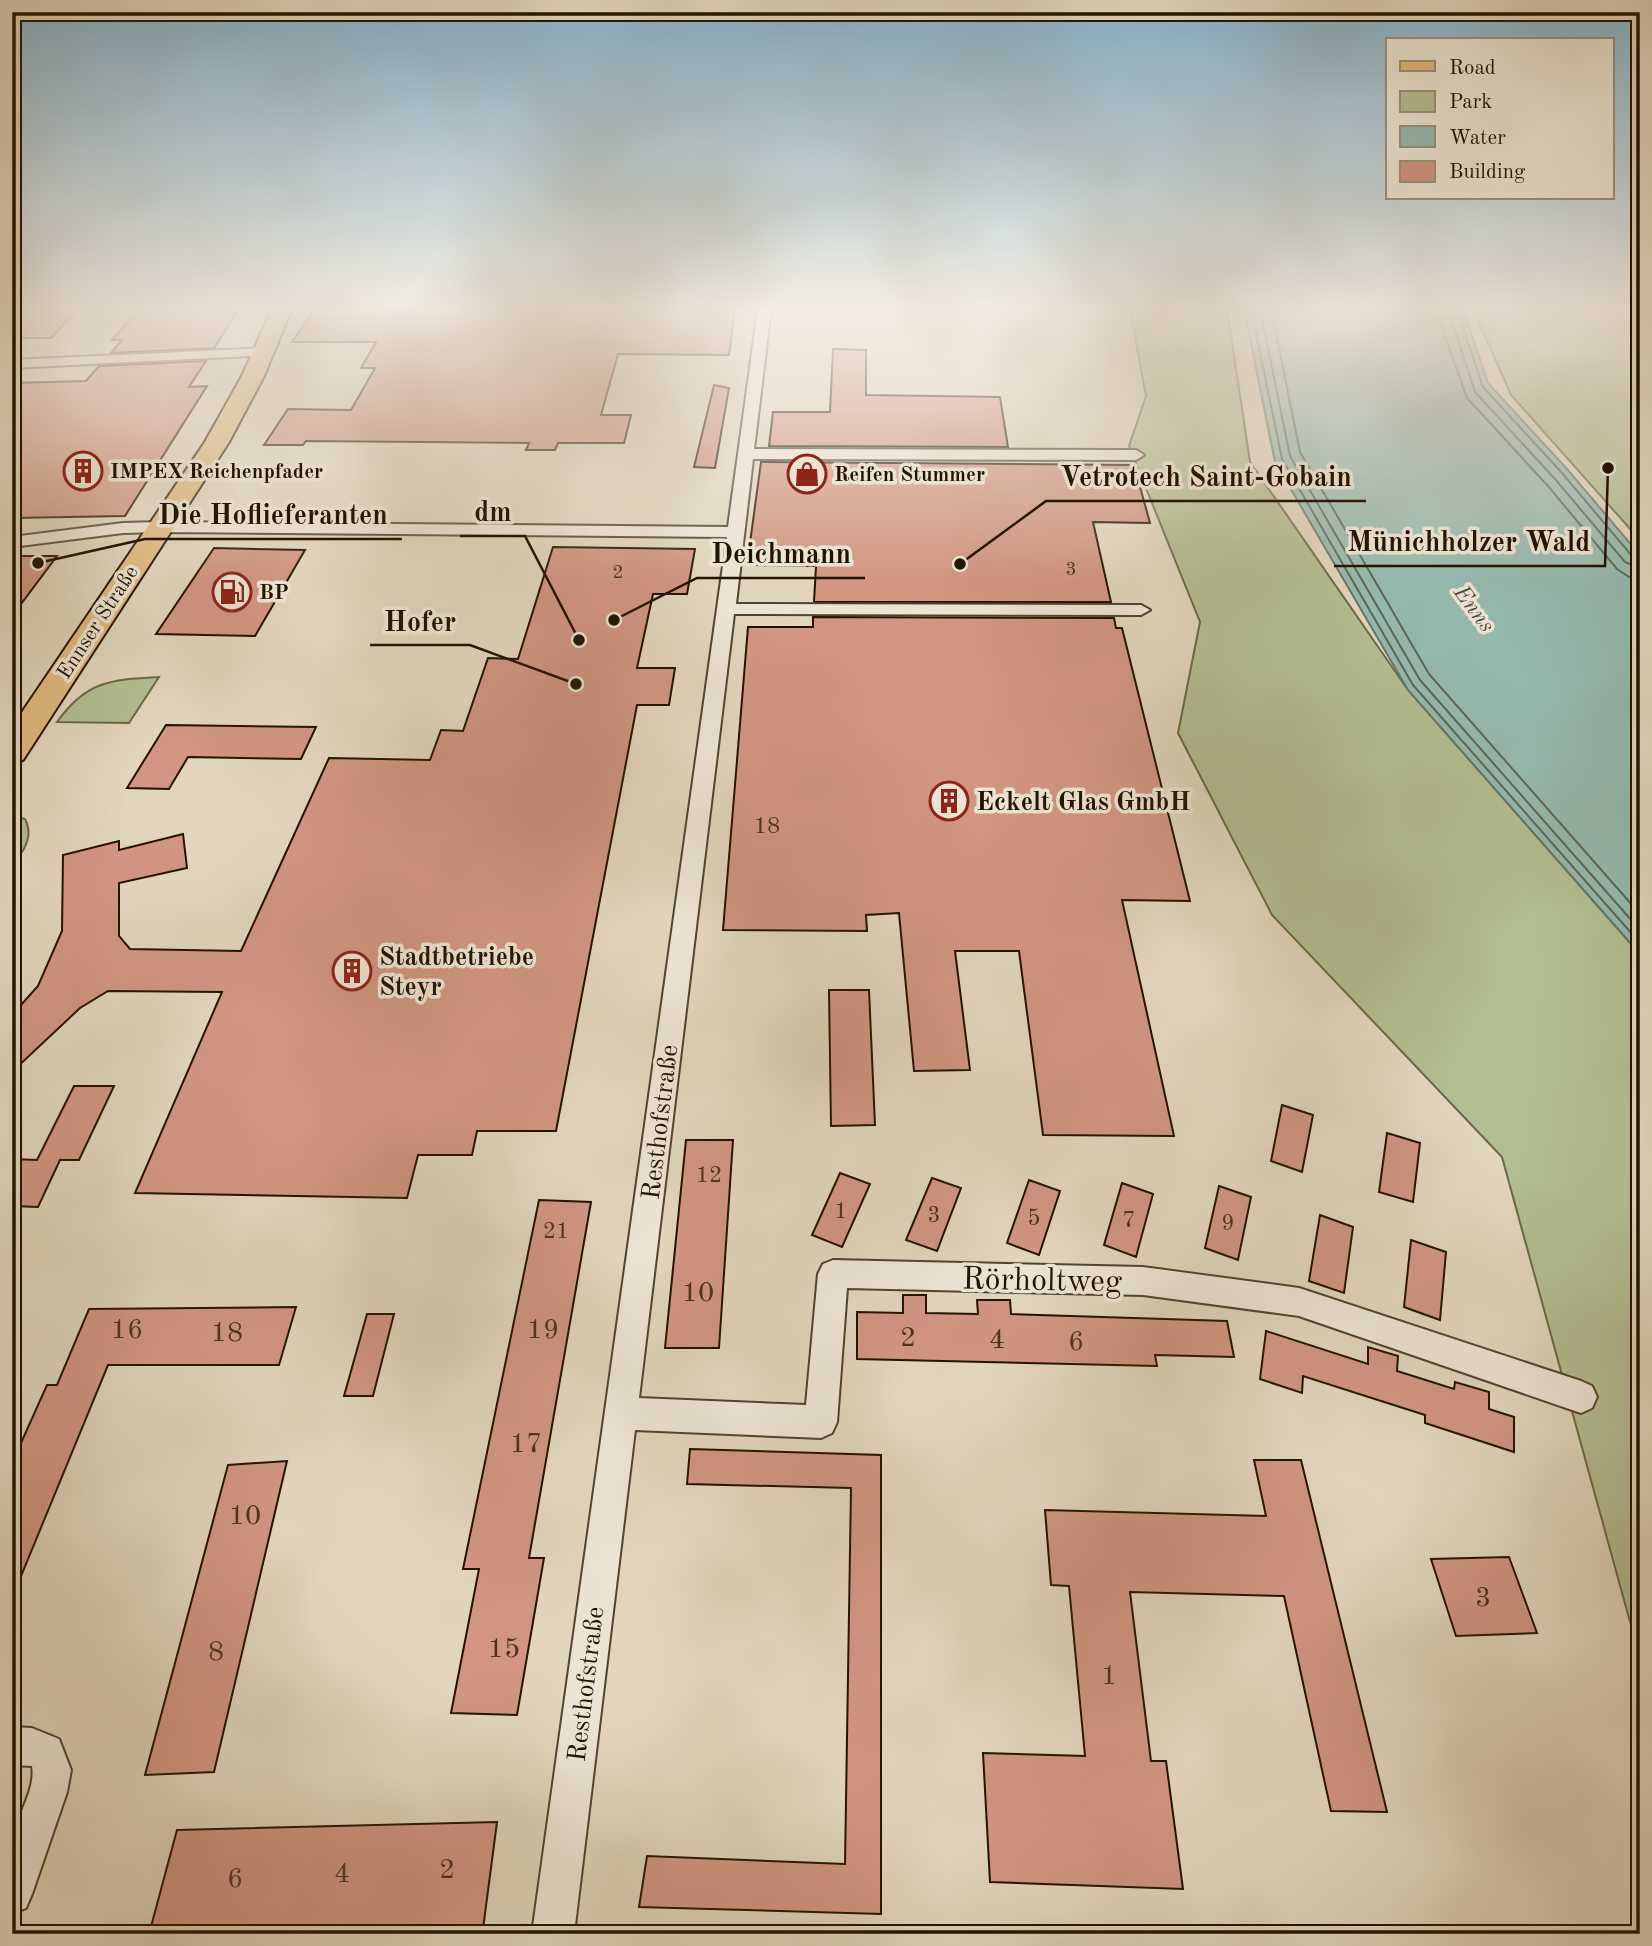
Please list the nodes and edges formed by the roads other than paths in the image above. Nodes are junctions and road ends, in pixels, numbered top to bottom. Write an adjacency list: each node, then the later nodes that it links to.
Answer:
1 (239, 400): 5 (main road, Ennser Straße)
2 (753, 400): 3 (street, Resthofstraße)
3 (746, 454): 4 (street); 6 (street, Resthofstraße)
4 (1136, 455)
5 (159, 527): 6 (street); 7 (street); 10 (main road, Ennser Straße)
6 (736, 532): 8 (street, Resthofstraße)
7 (12, 542)
8 (726, 609): 9 (street); 12 (street, Resthofstraße)
9 (1141, 610)
10 (12, 752)
11 (1581, 1397): 12 (street, Rörholtweg)
12 (622, 1413): 15 (street, Resthofstraße)
13 (12, 1746): 14 (street)
14 (12, 1894)
15 (552, 1934)

